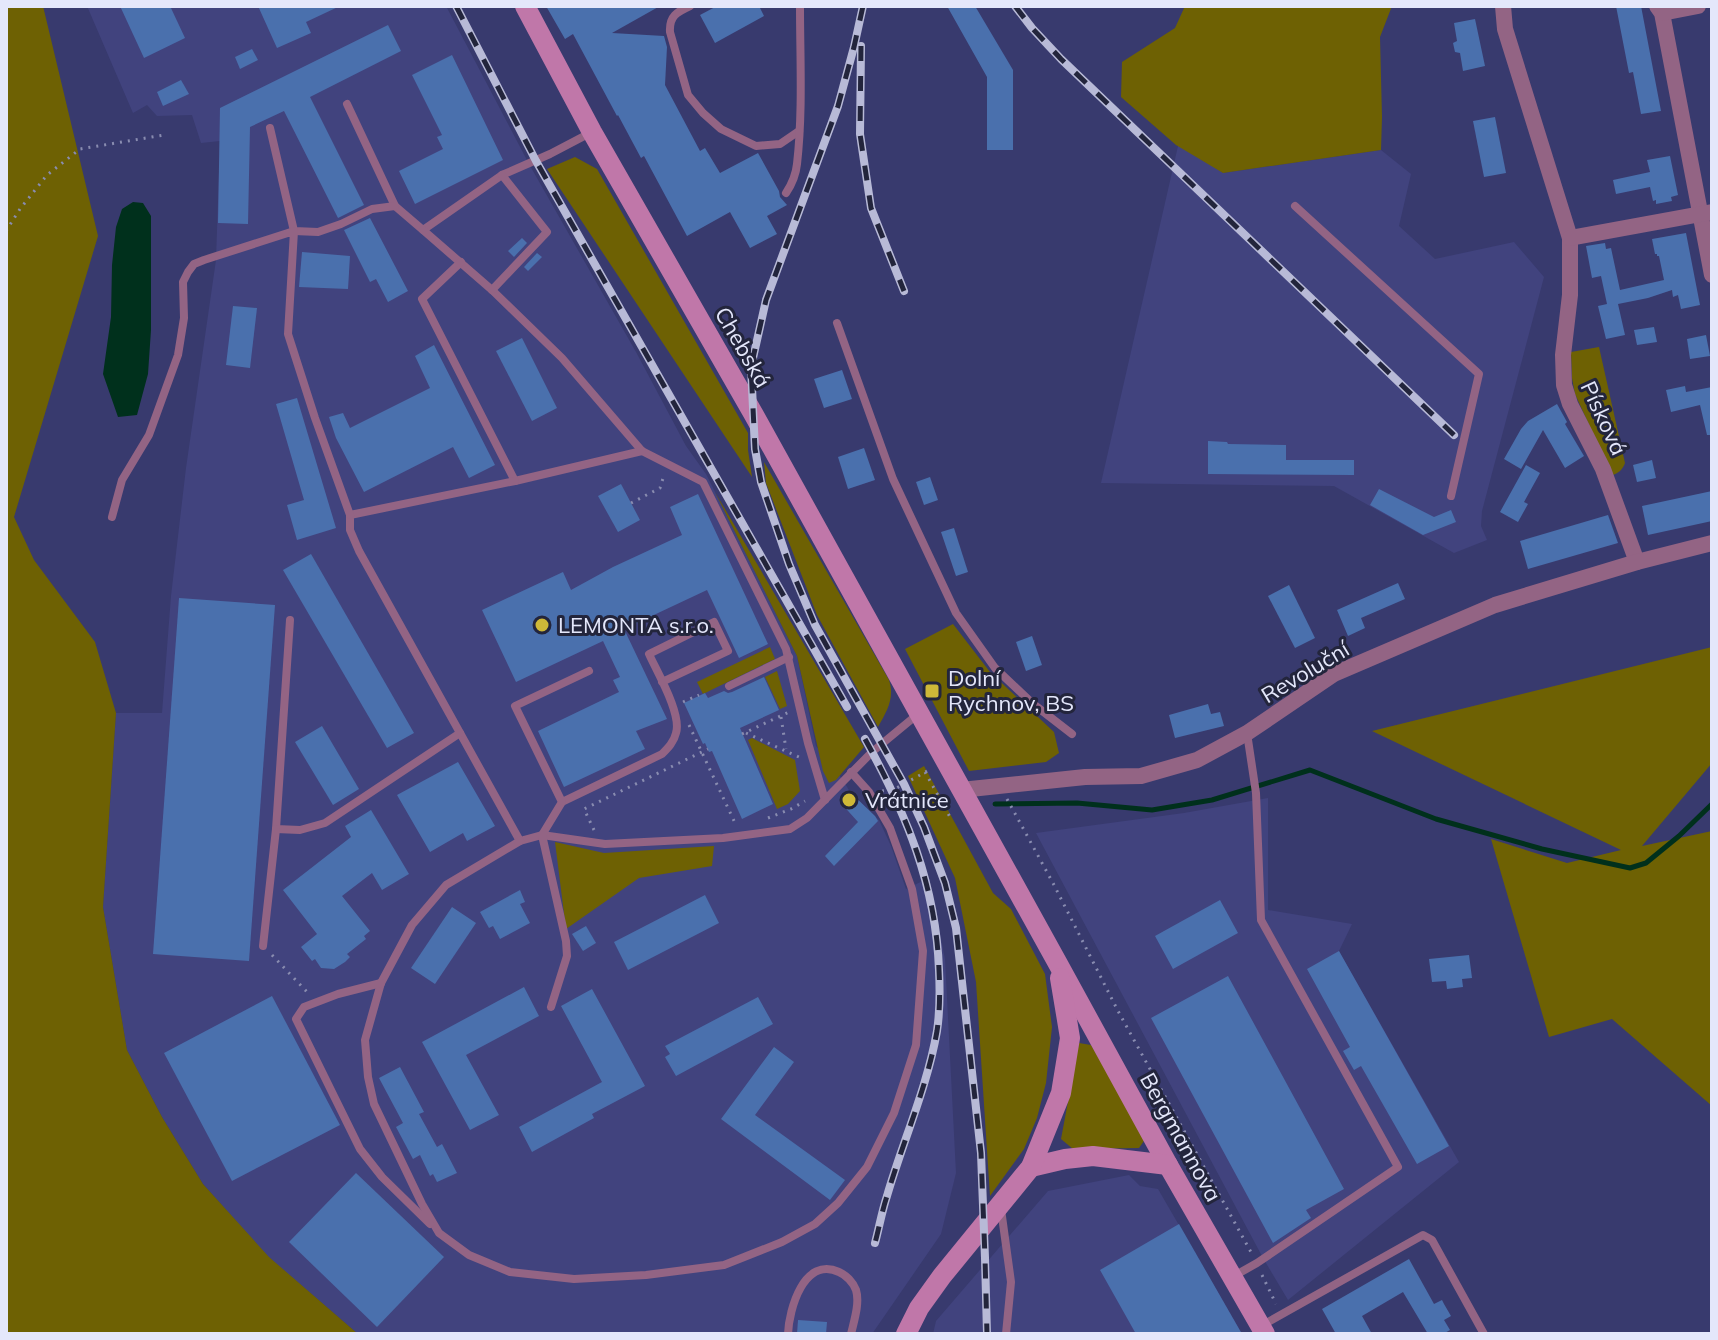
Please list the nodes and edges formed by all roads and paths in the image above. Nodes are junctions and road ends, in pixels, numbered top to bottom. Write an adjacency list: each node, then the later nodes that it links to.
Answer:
1 (525, 6): 10 (street, Chebská)
2 (690, 6): 9 (lane)
3 (800, 6): 9 (lane)
4 (1503, 6): 20 (street, Písková)
5 (1698, 6): 6 (street)
6 (1660, 10): 16 (street)
7 (347, 104): 14 (lane)
8 (270, 128): 19 (lane)
9 (799, 131): 13 (lane)
10 (592, 132): 12 (lane); 42 (street, Chebská)
11 (164, 135): 18 (path)
12 (502, 175): 17 (lane); 23 (lane)
13 (786, 193)
14 (395, 206): 17 (lane); 19 (lane)
15 (1295, 206): 28 (lane)
16 (1706, 214): 20 (street); 22 (street)
17 (423, 230): 21 (lane)
18 (6, 231)
19 (294, 231): 30 (lane); 31 (lane)
20 (1570, 238): 33 (street, Písková)
21 (461, 262): 23 (lane); 27 (lane)
22 (1712, 275)
23 (492, 290): 25 (lane)
24 (837, 323): 46 (lane)
25 (642, 451): 26 (lane); 27 (lane)
26 (667, 464): 29 (path); 35 (lane)
27 (515, 481): 30 (lane)
28 (1451, 496)
29 (631, 503)
30 (350, 515): 44 (lane)
31 (112, 517)
32 (1712, 543): 33 (street, Revoluční)
33 (1637, 562): 45 (street, Revoluční)
34 (290, 620): 63 (lane)
35 (789, 657): 38 (lane); 57 (lane)
36 (589, 671): 59 (lane)
37 (662, 682): 37 (lane); 59 (lane)
38 (729, 686)
39 (699, 695): 40 (path)
40 (679, 704)
41 (791, 711): 43 (path)
42 (918, 713): 51 (street, Chebská); 52 (lane)
43 (781, 717): 48 (path); 48 (path)
44 (460, 733): 63 (lane); 65 (lane)
45 (1247, 733): 54 (street, Revoluční); 76 (lane)
46 (1072, 734)
47 (708, 749): 49 (path)
48 (787, 750): 50 (path)
49 (702, 752): 62 (path); 66 (path)
50 (803, 758)
51 (945, 762): 53 (path); 54 (street, Chebská)
52 (851, 772): 55 (lane); 57 (lane)
53 (925, 772): 55 (path); 60 (path)
54 (961, 790): 68 (street, Chebská)
55 (869, 792): 75 (lane)
56 (810, 796): 61 (path)
57 (825, 800): 66 (lane)
58 (1008, 801): 76 (path)
59 (562, 802): 64 (lane)
60 (950, 817)
61 (759, 822)
62 (740, 826)
63 (276, 829): 67 (lane)
64 (542, 835): 65 (lane); 66 (lane); 71 (lane)
65 (520, 841): 69 (lane)
66 (600, 843)
67 (263, 946): 70 (path)
68 (1057, 962): 72 (street, Bergmannova); 73 (street)
69 (381, 983): 70 (lane); 75 (lane)
70 (317, 1002): 75 (lane)
71 (551, 1007)
72 (1168, 1165): 73 (street); 77 (street, Bergmannova)
73 (1031, 1167): 74 (street)
74 (1000, 1205): 81 (street); 82 (lane)
75 (439, 1233)
76 (1257, 1263): 77 (lane); 78 (path)
77 (1232, 1277): 78 (street, Bergmannova)
78 (1267, 1327): 83 (lane)
79 (788, 1334): 80 (lane)
80 (851, 1334)
81 (906, 1334)
82 (1006, 1334)
83 (1484, 1334)

